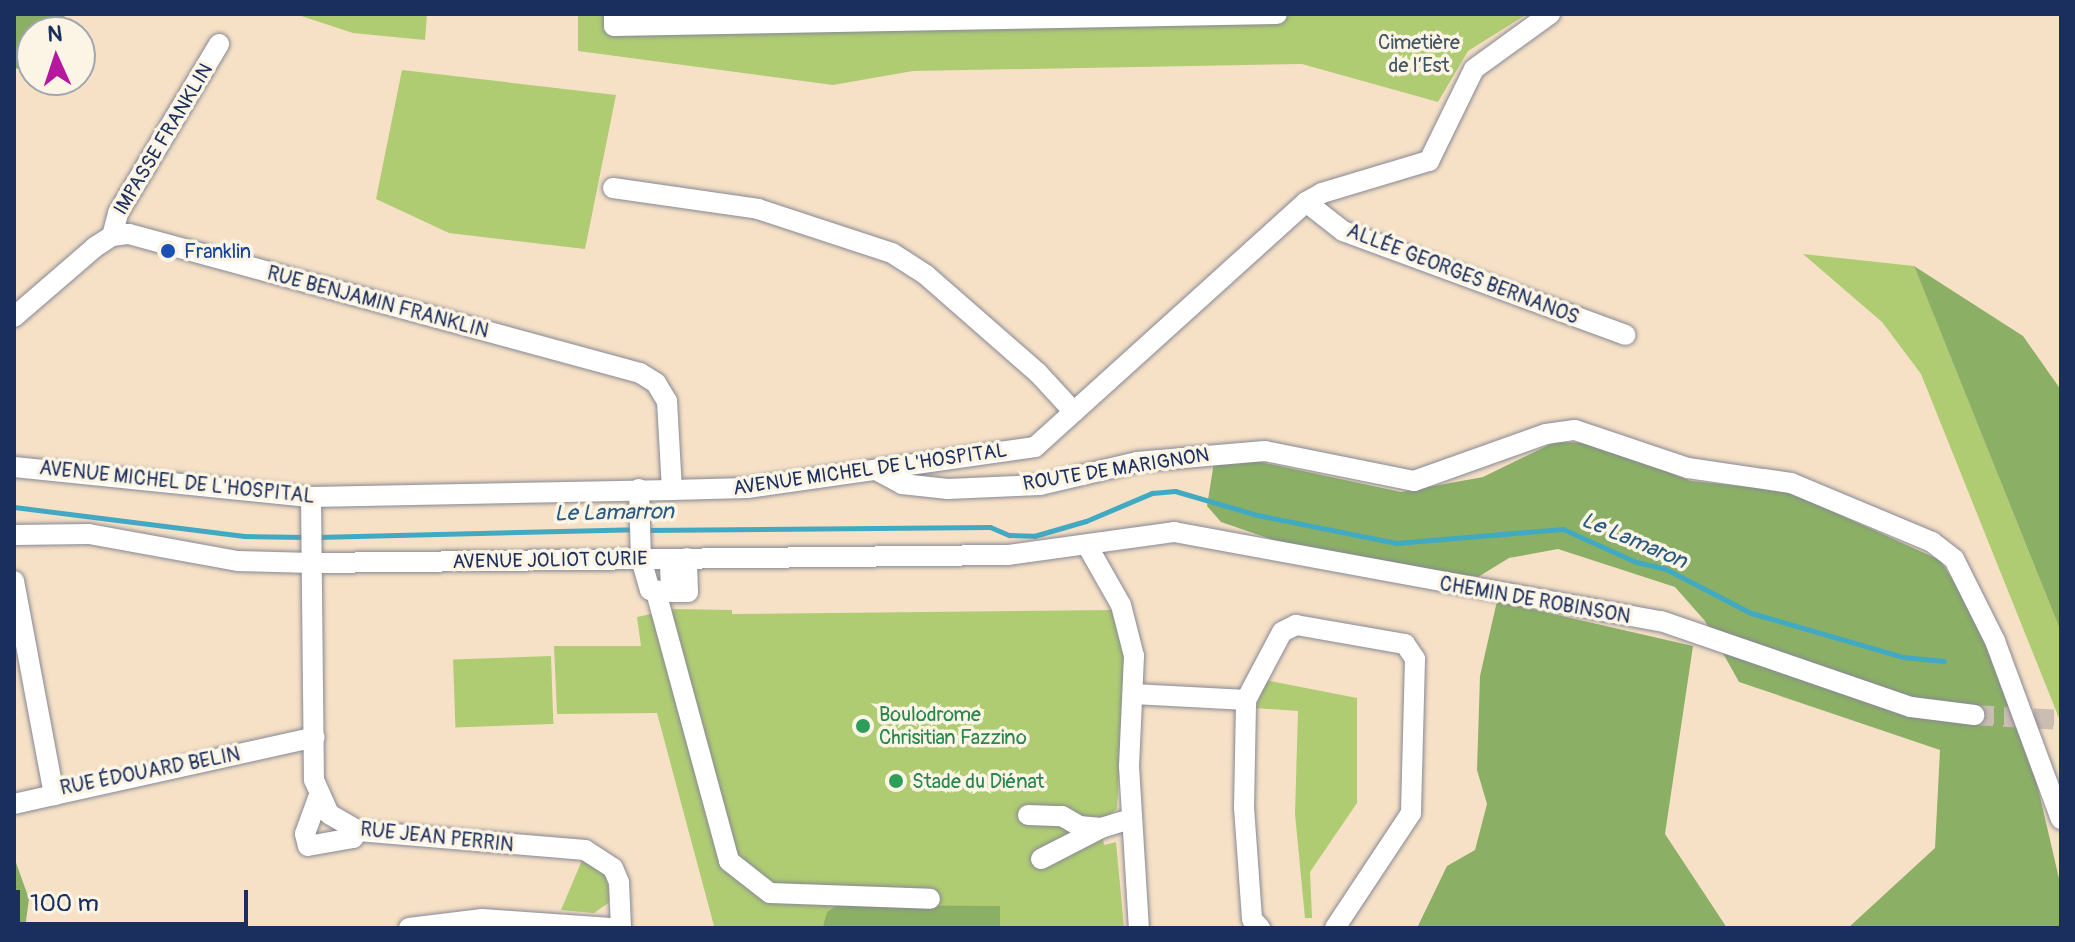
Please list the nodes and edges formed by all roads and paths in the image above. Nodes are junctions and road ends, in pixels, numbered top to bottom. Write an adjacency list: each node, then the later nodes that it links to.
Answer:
1 (614, 14): 6 (street)
2 (1277, 14): 4 (street)
3 (1550, 14): 9 (street, AVENUE MICHEL DE L'HOSPITAL)
4 (1120, 16): 5 (street)
5 (939, 18): 6 (street)
6 (779, 19)
7 (219, 44): 10 (street, IMPASSE FRANKLIN)
8 (613, 188): 13 (street)
9 (1306, 202): 12 (street, ALLÉE GEORGES BERNANOS); 13 (street, AVENUE MICHEL DE L'HOSPITAL)
10 (112, 236): 11 (street); 17 (street, RUE BENJAMIN FRANKLIN)
11 (14, 317)
12 (1625, 335)
13 (1074, 412): 15 (street, AVENUE MICHEL DE L'HOSPITAL)
14 (14, 467): 18 (street, AVENUE MICHEL DE L'HOSPITAL)
15 (876, 470): 17 (street, AVENUE MICHEL DE L'HOSPITAL); 35 (street, ROUTE DE MARIGNON)
16 (639, 489): 17 (street, AVENUE MICHEL DE L'HOSPITAL); 18 (street, AVENUE MICHEL DE L'HOSPITAL); 21 (street)
17 (672, 490)
18 (311, 497): 22 (street)
19 (14, 535): 22 (street, AVENUE JOLIOT CURIE)
20 (1088, 547): 23 (street, AVENUE JOLIOT CURIE); 26 (street); 28 (street, CHEMIN DE ROBINSON)
21 (641, 551): 22 (street, AVENUE JOLIOT CURIE); 23 (street, AVENUE JOLIOT CURIE); 25 (street)
22 (312, 553): 29 (street)
23 (679, 558): 25 (street)
24 (14, 581): 30 (street, RUE ÉDOUARD BELIN)
25 (663, 592): 39 (street)
26 (1134, 694): 27 (street); 34 (street)
27 (1246, 700): 44 (street); 45 (street)
28 (1974, 715)
29 (315, 737): 30 (street, RUE ÉDOUARD BELIN); 31 (street)
30 (54, 795): 32 (street)
31 (318, 798): 37 (street, RUE JEAN PERRIN); 37 (street)
32 (14, 804)
33 (1028, 815): 36 (street)
34 (1130, 819): 36 (street); 43 (street)
35 (2061, 819)
36 (1101, 828): 38 (street)
37 (358, 831): 42 (street, RUE JEAN PERRIN)
38 (1041, 859)
39 (930, 899)
40 (409, 928): 41 (street)
41 (611, 928)
42 (621, 928)
43 (1139, 928)
44 (1260, 928)
45 (1335, 928)

